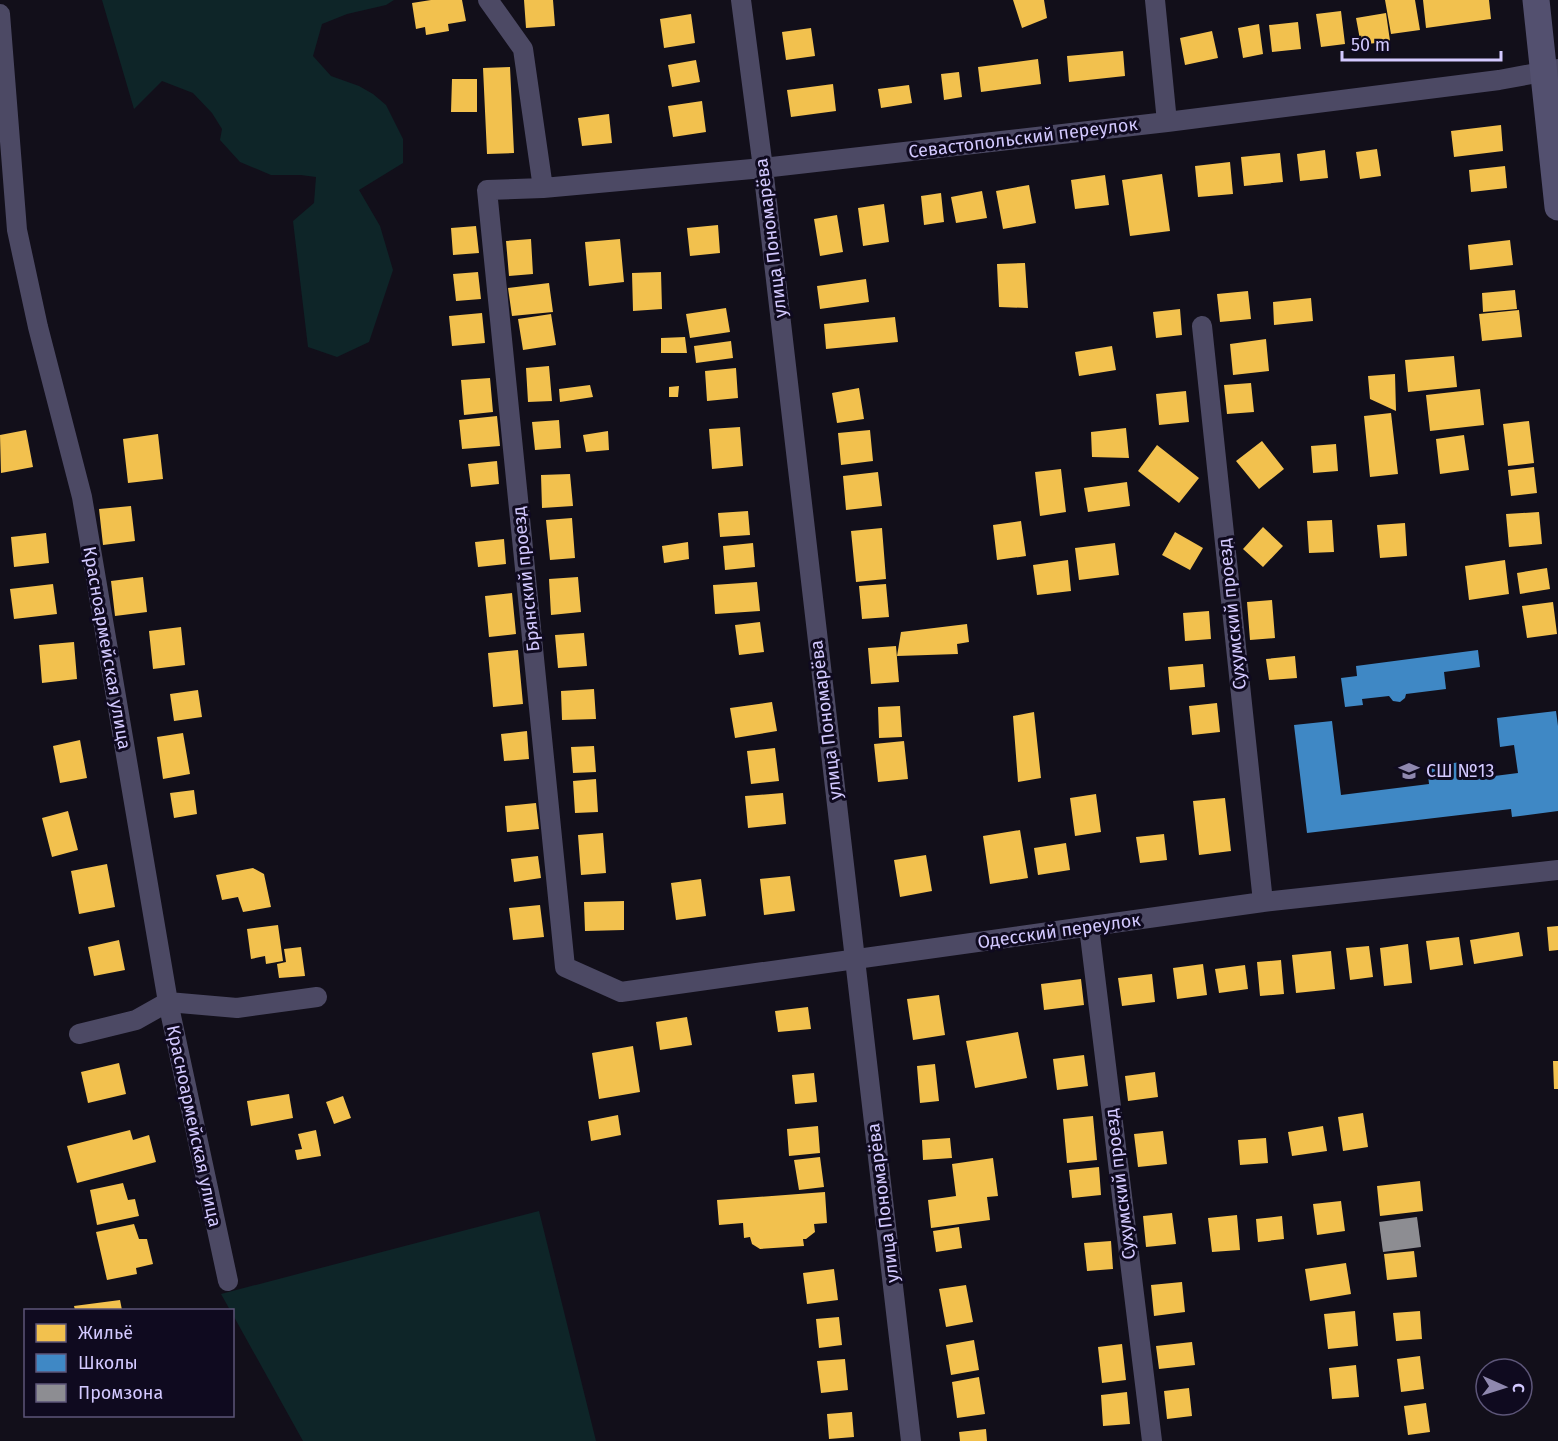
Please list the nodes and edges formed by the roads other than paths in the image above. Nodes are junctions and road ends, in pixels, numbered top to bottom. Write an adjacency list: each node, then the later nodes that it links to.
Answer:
1 (488, 0): 9 (street)
2 (741, 0): 8 (street, улица Пономарёва)
3 (1155, 0): 7 (street)
4 (1536, 0): 6 (main road)
5 (0, 14): 19 (street, Красноармейская улица)
6 (1551, 70): 7 (street, Севастопольский переулок); 11 (main road)
7 (1167, 122): 8 (street, Севастопольский переулок)
8 (763, 168): 9 (street, Севастопольский переулок); 16 (street, улица Пономарёва)
9 (543, 188): 10 (street, Севастопольский переулок)
10 (487, 190): 17 (street, Брянский проезд)
11 (1558, 207)
12 (1202, 326): 14 (street, Сухумский проезд)
13 (1558, 870): 14 (street, Одесский переулок)
14 (1263, 902): 15 (street, Одесский переулок)
15 (1089, 927): 16 (street, Одесский переулок); 23 (street, Сухумский проезд)
16 (854, 960): 17 (street, Одесский переулок); 22 (street, улица Пономарёва)
17 (565, 967)
18 (317, 997): 19 (street)
19 (168, 1002): 20 (street); 21 (street, Красноармейская улица)
20 (79, 1034)
21 (228, 1281)
22 (910, 1441)
23 (1152, 1441)

